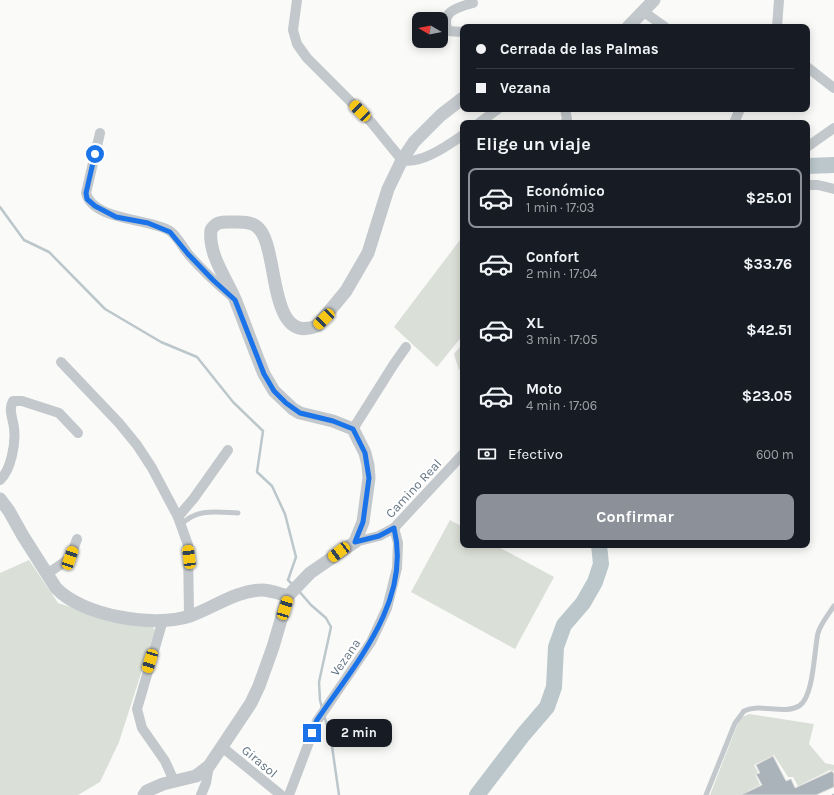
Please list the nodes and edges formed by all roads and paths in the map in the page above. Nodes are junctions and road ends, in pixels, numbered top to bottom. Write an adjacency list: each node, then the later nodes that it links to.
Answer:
1 (297, 0): 19 (street)
2 (654, 0): 5 (street)
3 (779, 0): 8 (street)
4 (473, 3): 9 (street)
5 (644, 12): 6 (street); 7 (street)
6 (631, 24)
7 (661, 24)
8 (777, 24)
9 (460, 32)
10 (810, 69): 11 (street)
11 (834, 88)
12 (460, 100): 19 (street)
13 (494, 112): 14 (street)
14 (483, 120)
15 (834, 128): 18 (street)
16 (100, 132): 22 (street)
17 (460, 137): 19 (street)
18 (810, 145)
19 (402, 160): 22 (street)
20 (810, 185): 21 (street)
21 (834, 189)
22 (235, 300): 25 (street)
23 (406, 347): 25 (street)
24 (61, 362): 32 (street)
25 (353, 429): 35 (street)
26 (78, 433): 29 (street)
27 (228, 450): 32 (street)
28 (460, 457): 33 (street, Camino Real)
29 (0, 480)
30 (0, 499): 36 (street)
31 (238, 513): 32 (lane)
32 (179, 521): 39 (street)
33 (394, 528): 35 (street, Camino Real); 47 (street, Vezana)
34 (77, 539): 36 (street)
35 (355, 542): 37 (street)
36 (47, 574): 40 (street)
37 (290, 593): 39 (street); 41 (street)
38 (834, 606): 48 (lane)
39 (189, 616): 40 (street)
40 (163, 620): 43 (street)
41 (222, 747): 42 (street); 46 (street, Girasol)
42 (209, 766): 43 (street); 45 (street)
43 (174, 781): 44 (street)
44 (144, 795)
45 (201, 795)
46 (281, 795)
47 (289, 795)
48 (706, 795)

